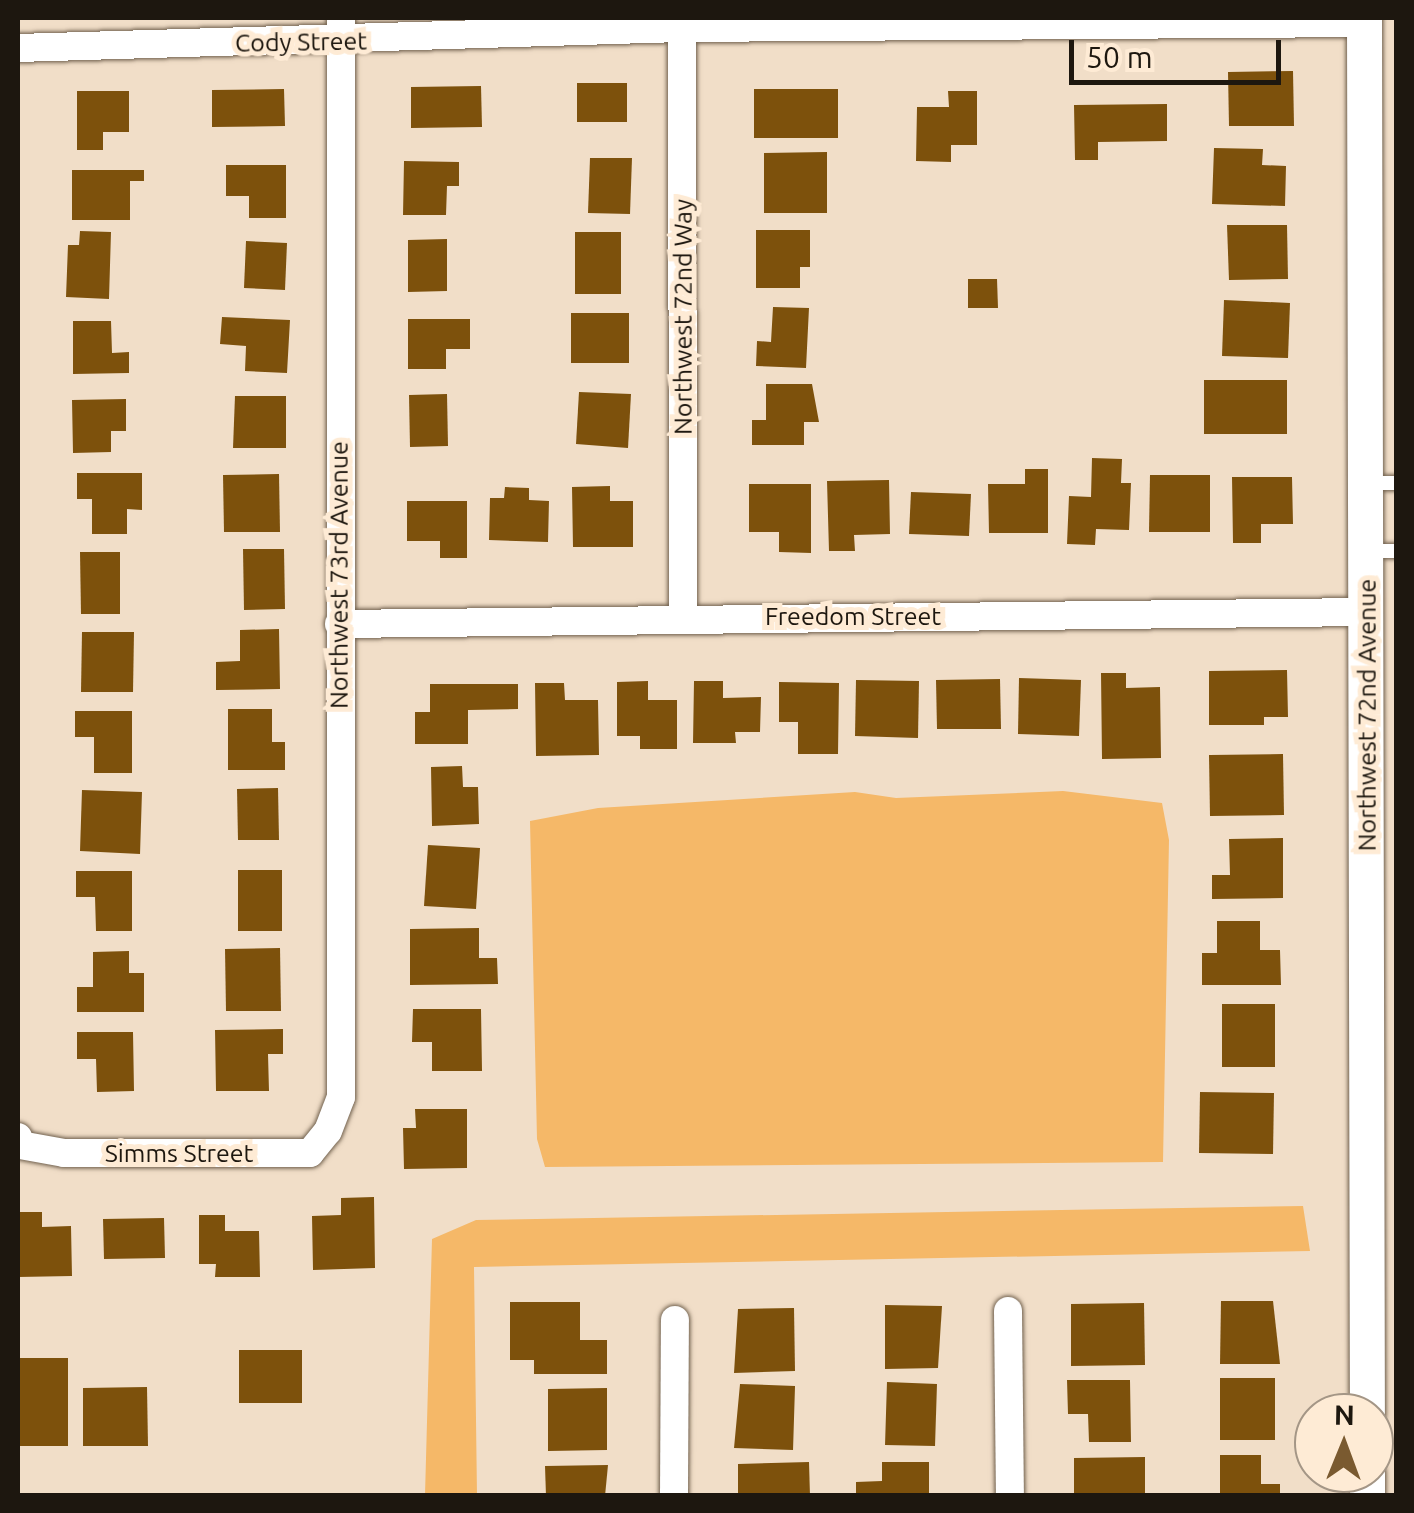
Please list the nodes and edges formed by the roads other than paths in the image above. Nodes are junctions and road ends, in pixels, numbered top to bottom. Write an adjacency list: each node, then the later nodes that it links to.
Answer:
1 (1364, 20): 2 (street, Cody Street); 6 (street, Northwest 72nd Avenue)
2 (1027, 21): 3 (street, Cody Street)
3 (682, 23): 4 (street, Cody Street); 9 (street, Northwest 72nd Way)
4 (340, 30): 5 (street, Cody Street); 10 (street, Northwest 73rd Avenue)
5 (18, 48)
6 (1382, 483): 7 (street, Northwest 72nd Avenue)
7 (1382, 551): 8 (street, Northwest 72nd Avenue)
8 (1368, 612): 9 (street, Freedom Street); 15 (street, Northwest 72nd Avenue)
9 (683, 617): 10 (street, Freedom Street)
10 (339, 624): 11 (street, Northwest 73rd Avenue)
11 (328, 1131): 12 (street, Simms Street)
12 (19, 1141)
13 (1008, 1311): 17 (street)
14 (675, 1320): 16 (street)
15 (1367, 1393)
16 (674, 1496)
17 (1010, 1496)

